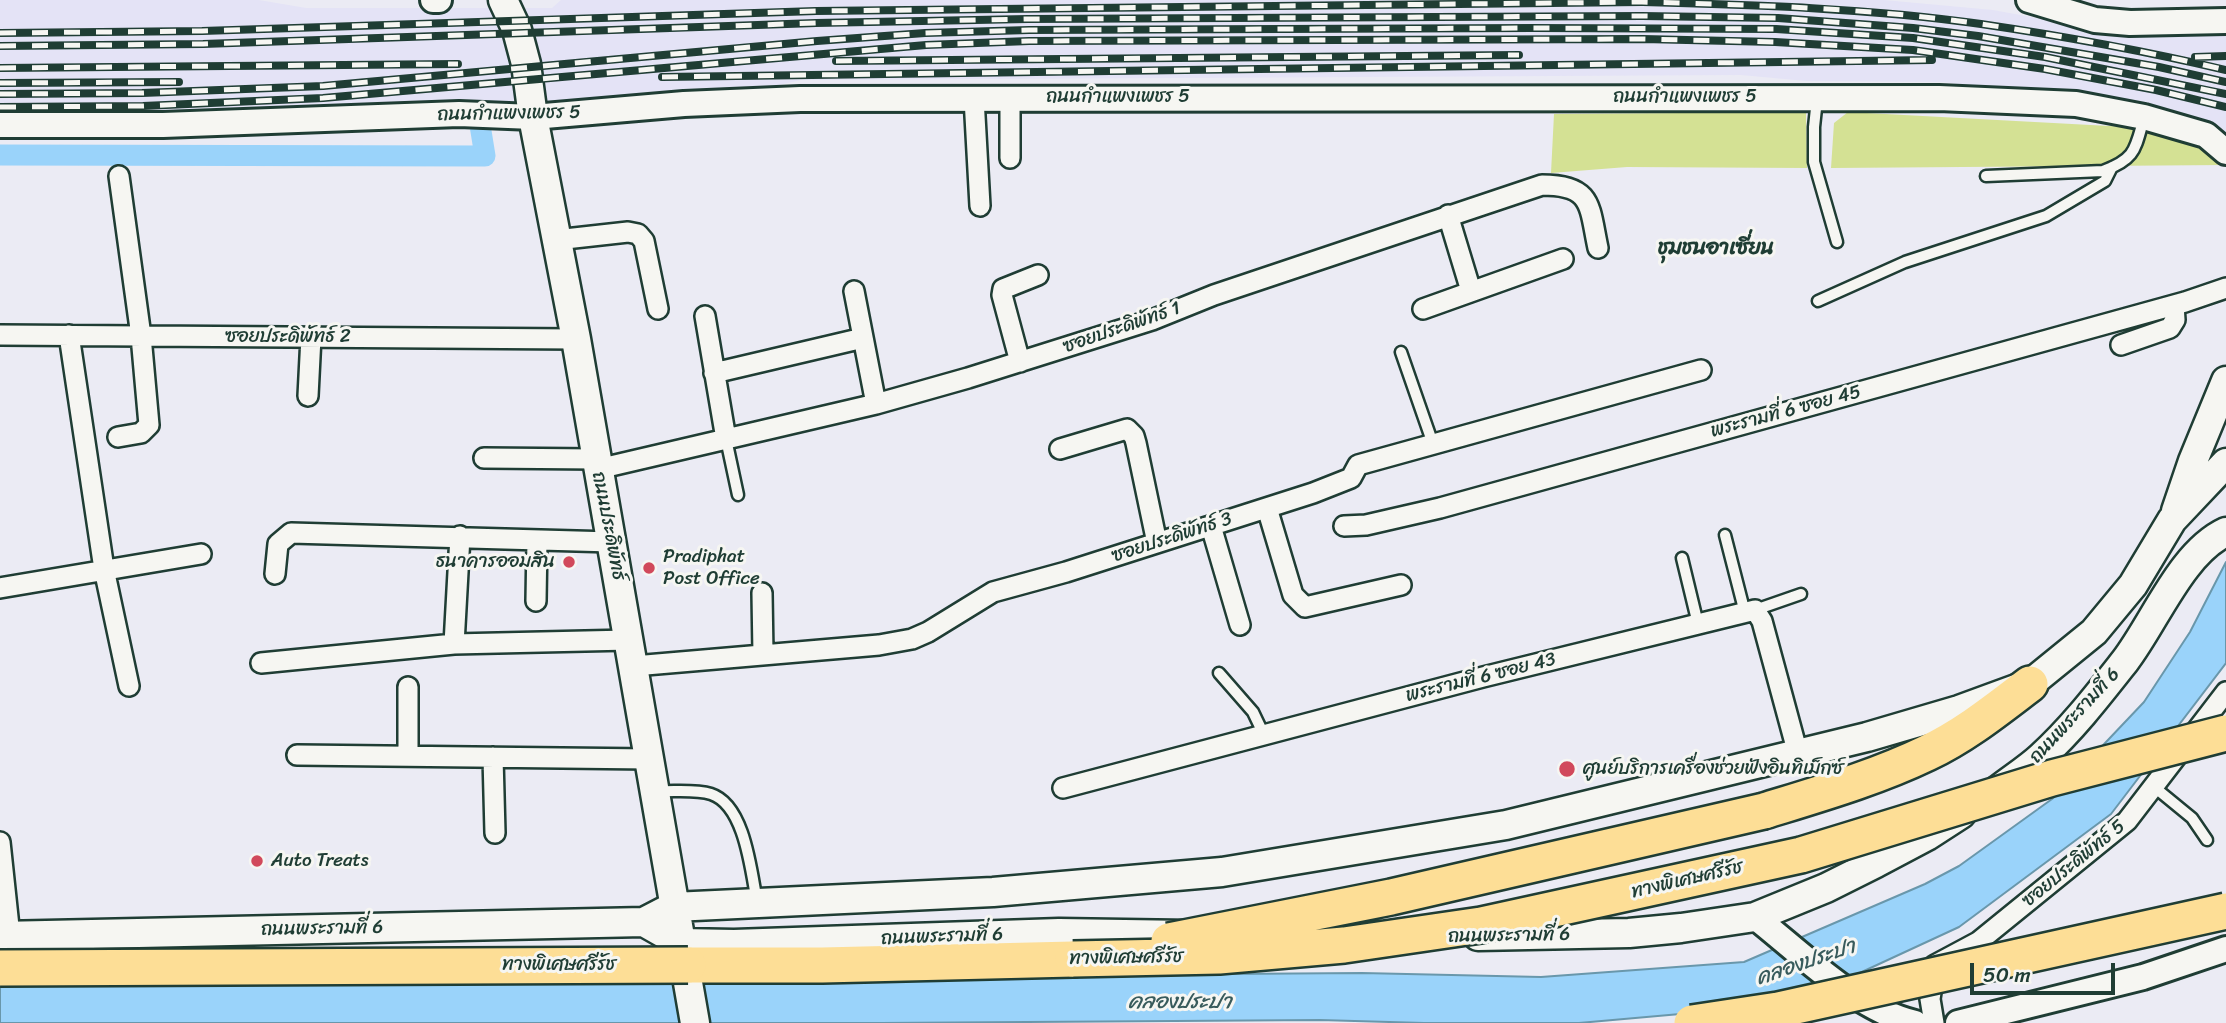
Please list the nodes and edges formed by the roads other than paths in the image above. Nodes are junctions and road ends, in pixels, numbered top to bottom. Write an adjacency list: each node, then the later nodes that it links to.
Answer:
1 (433, 0): 2 (street)
2 (439, 0)
3 (502, 0): 7 (main road, ถนนประดิพัทธ์)
4 (522, 0): 7 (main road, ถนนประดิพัทธ์)
5 (2028, 0): 6 (street)
6 (2226, 21)
7 (517, 30): 11 (main road, ถนนประดิพัทธ์)
8 (1010, 97): 9 (street, ถนนกำแพงเพชร 5); 10 (street, ถนนกำแพงเพชร 5); 15 (street)
9 (1817, 97): 12 (street, ถนนกำแพงเพชร 5); 22 (lane)
10 (974, 99): 11 (street, ถนนกำแพงเพชร 5); 19 (street)
11 (533, 117): 13 (street, ถนนกำแพงเพชร 5); 21 (main road, ถนนประดิพัทธ์)
12 (2144, 117): 14 (street, ถนนกำแพงเพชร 5); 16 (lane)
13 (0, 125)
14 (2226, 152)
15 (1010, 158)
16 (2112, 167): 18 (lane); 29 (lane)
17 (119, 176): 36 (street)
18 (1986, 176)
19 (980, 206)
20 (1448, 215): 23 (street, ซอยประดิพัทธ์ 1); 28 (street); 42 (street, ซอยประดิพัทธ์ 1)
21 (556, 240): 31 (street); 39 (main road, ถนนประดิพัทธ์)
22 (1837, 242)
23 (1598, 248)
24 (1563, 259): 28 (street)
25 (1038, 275): 42 (street)
26 (2226, 288): 30 (street, พระรามที่ 6 ซอย 45)
27 (854, 291): 38 (street)
28 (1471, 291): 32 (street)
29 (1818, 301)
30 (2174, 305): 40 (street); 59 (street, พระรามที่ 6 ซอย 45)
31 (658, 309)
32 (1423, 309)
33 (705, 316): 44 (street)
34 (0, 335): 35 (street, ซอยประดิพัทธ์ 2)
35 (69, 335): 36 (street, ซอยประดิพัทธ์ 2); 68 (street)
36 (141, 336): 37 (street, ซอยประดิพัทธ์ 2); 48 (street)
37 (311, 337): 39 (street, ซอยประดิพัทธ์ 2); 46 (street)
38 (863, 338): 44 (street); 47 (street)
39 (576, 339): 54 (main road, ถนนประดิพัทธ์)
40 (2121, 345)
41 (1401, 352): 50 (lane)
42 (1020, 362): 47 (street, ซอยประดิพัทธ์ 1)
43 (1701, 370): 50 (street, ซอยประดิพัทธ์ 3)
44 (715, 373): 49 (street)
45 (2226, 381): 57 (main road)
46 (308, 396)
47 (876, 404): 49 (street, ซอยประดิพัทธ์ 1)
48 (118, 437)
49 (726, 439): 54 (street, ซอยประดิพัทธ์ 1); 55 (lane)
50 (1433, 444): 56 (street, ซอยประดิพัทธ์ 3)
51 (1060, 449): 65 (street)
52 (484, 458): 54 (street, ซอยประดิพัทธ์ 1)
53 (2226, 463): 57 (main road, ถนนพระรามที่ 6)
54 (596, 464): 64 (main road, ถนนประดิพัทธ์)
55 (738, 495)
56 (1267, 508): 58 (street, ซอยประดิพัทธ์ 3); 70 (street)
57 (2172, 520): 83 (main road, ถนนพระรามที่ 6)
58 (1211, 526): 65 (street, ซอยประดิพัทธ์ 3); 77 (street)
59 (1345, 526)
60 (2226, 532): 103 (main road, ถนนพระรามที่ 6)
61 (1725, 535): 75 (lane)
62 (460, 536): 63 (street); 69 (street); 78 (street)
63 (537, 540): 64 (street); 74 (street)
64 (612, 542): 79 (main road, ถนนประดิพัทธ์)
65 (1157, 543): 80 (street, ซอยประดิพัทธ์ 3)
66 (201, 554): 68 (street)
67 (1682, 558): 76 (lane)
68 (104, 569): 71 (street); 84 (street)
69 (275, 574)
70 (1401, 585)
71 (0, 587)
72 (762, 593): 80 (street)
73 (1801, 594): 75 (lane)
74 (536, 601)
75 (1750, 611): 76 (street, พระรามที่ 6 ซอย 43); 89 (street)
76 (1698, 624): 88 (street, พระรามที่ 6 ซอย 43)
77 (1240, 625)
78 (454, 645): 79 (street, ซอยประดิพัทธ์ 3); 81 (street, ซอยประดิพัทธ์ 3)
79 (631, 653): 80 (street, ซอยประดิพัทธ์ 3); 93 (main road, ถนนประดิพัทธ์)
80 (763, 654)
81 (261, 663)
82 (1219, 673): 88 (lane)
83 (2030, 684): 89 (main road, ถนนพระรามที่ 6); 108 (highway, bridge)
84 (129, 686)
85 (408, 687): 91 (street)
86 (2226, 692): 94 (street, ซอยประดิพัทธ์ 5)
87 (2226, 733): 108 (highway, ทางพิเศษศรีรัช, bridge)
88 (1264, 735): 95 (street, พระรามที่ 6 ซอย 43)
89 (1798, 754): 100 (main road, ถนนพระรามที่ 6)
90 (297, 755): 91 (street)
91 (408, 756): 92 (street)
92 (493, 757): 93 (street); 97 (street)
93 (650, 759): 96 (main road, ถนนประดิพัทธ์)
94 (2154, 786): 98 (lane); 113 (street, ซอยประดิพัทธ์ 5)
95 (1063, 788)
96 (655, 791): 100 (lane); 101 (main road, ถนนประดิพัทธ์)
97 (495, 833)
98 (2207, 841)
99 (0, 842): 106 (street)
100 (757, 902): 101 (main road, ถนนพระรามที่ 6)
101 (673, 907): 104 (main road, ถนนพระรามที่ 6); 105 (main road, ถนนประดิพัทธ์)
102 (2226, 911): 111 (highway, bridge)
103 (1755, 917): 105 (main road, ถนนพระรามที่ 6); 112 (street)
104 (644, 922): 105 (main road, ถนนพระรามที่ 6); 106 (main road, ถนนพระรามที่ 6)
105 (681, 943): 110 (main road, ถนนประดิพัทธ์)
106 (4, 947): 108 (highway, ทางพิเศษศรีรัช, bridge)
107 (2226, 949): 109 (street)
108 (1073, 959)
109 (1981, 1020): 114 (street)
110 (695, 1023)
111 (1692, 1023)
112 (1914, 1023)
113 (1934, 1023)
114 (1958, 1023)

